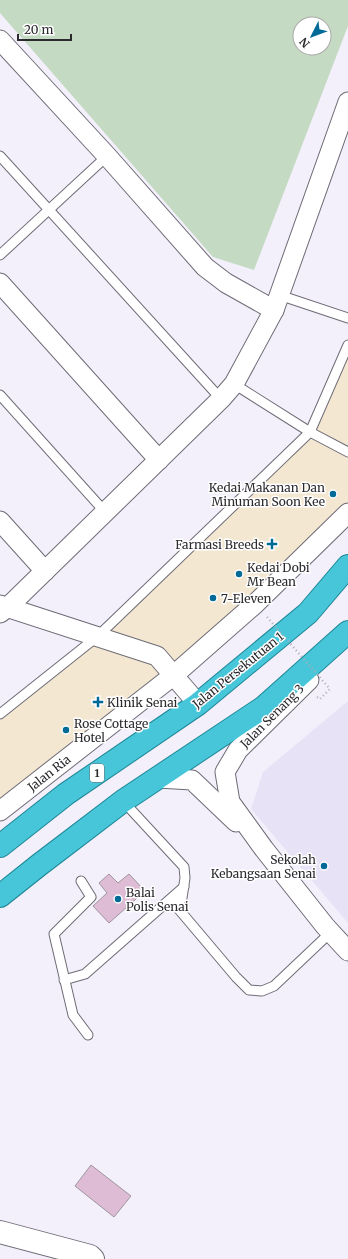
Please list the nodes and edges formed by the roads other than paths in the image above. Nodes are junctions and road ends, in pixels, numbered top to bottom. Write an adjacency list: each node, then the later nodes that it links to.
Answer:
1 (0, 40): 4 (street)
2 (348, 102): 8 (street)
3 (0, 156): 5 (lane)
4 (107, 156): 5 (lane); 8 (street)
5 (50, 211): 6 (lane); 13 (lane)
6 (0, 256)
7 (0, 283): 16 (street)
8 (276, 302): 9 (lane); 11 (street)
9 (348, 318)
10 (348, 345): 14 (lane)
11 (234, 384): 13 (street); 14 (lane)
12 (0, 395): 17 (lane)
13 (221, 398): 16 (street)
14 (310, 432): 15 (lane); 24 (lane)
15 (348, 452)
16 (159, 460): 17 (street)
17 (105, 512): 21 (street)
18 (348, 513): 25 (street, Jalan Ria)
19 (0, 521): 21 (street)
20 (348, 566): 26 (highway, Jalan Persekutuan 1 / 1)
21 (45, 571): 22 (street)
22 (3, 608): 24 (street)
23 (348, 632): 28 (highway); 32 (street, Jalan Senang 3)
24 (98, 636): 25 (street); 27 (lane)
25 (174, 676): 26 (street); 30 (street, Jalan Ria)
26 (198, 704): 31 (highway, Jalan Persekutuan 1 / 1)
27 (0, 714)
28 (158, 778): 29 (highway); 32 (street, Jalan Senang 3)
29 (123, 801): 34 (lane); 35 (highway)
30 (0, 811)
31 (0, 846)
32 (264, 849): 36 (street, Jalan Senang 3)
33 (81, 881): 38 (lane)
34 (184, 887): 36 (lane); 38 (lane)
35 (0, 896)
36 (331, 932): 37 (street, Jalan Senang 3)
37 (348, 951)
38 (64, 980): 39 (lane)
39 (88, 1035)
40 (0, 1232): 41 (street)
41 (94, 1259)

